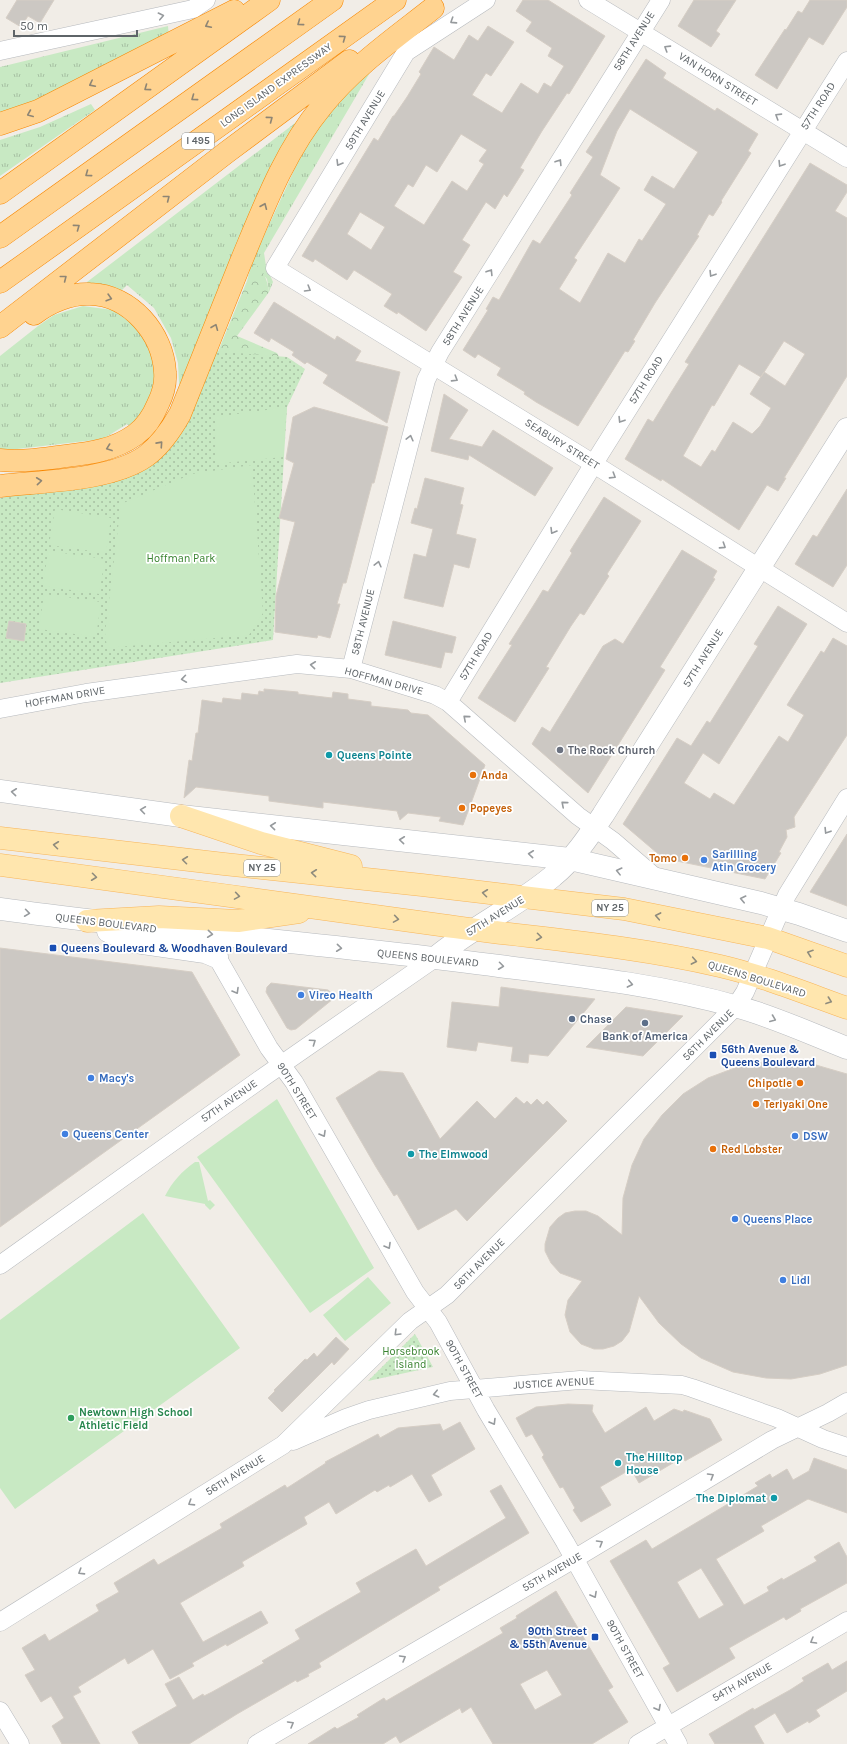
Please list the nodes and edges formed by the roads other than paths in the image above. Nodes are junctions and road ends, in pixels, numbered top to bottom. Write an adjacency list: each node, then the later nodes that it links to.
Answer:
1 (206, 0): 11 (street, one-way to 1)
2 (255, 0): 13 (highway, one-way to 13)
3 (269, 0): 15 (highway, one-way to 15)
4 (332, 0): 19 (highway, one-way to 19)
5 (395, 0): 21 (highway, LONG ISLAND EXPRESSWAY / I 495, one-way to 5)
6 (486, 0): 20 (street, 59TH AVENUE, one-way to 20)
7 (588, 0): 10 (street, VAN HORN STREET)
8 (661, 0): 10 (street, 58TH AVENUE)
9 (439, 4): 22 (highway, one-way to 9); 28 (highway, one-way to 9)
10 (640, 31): 14 (street, VAN HORN STREET, one-way to 10); 24 (street, 58TH AVENUE, one-way to 10)
11 (5, 47)
12 (847, 61): 14 (street, 57TH ROAD)
13 (0, 124)
14 (802, 131): 16 (street, VAN HORN STREET); 27 (street, 57TH ROAD, one-way to 27)
15 (49, 157): 17 (highway); 18 (highway)
16 (847, 158)
17 (0, 187)
18 (0, 193)
19 (0, 237)
20 (275, 268): 24 (street, SEABURY STREET, one-way to 24)
21 (0, 282)
22 (0, 327)
23 (0, 340): 26 (highway, one-way to 26)
24 (433, 365): 27 (street, SEABURY STREET, one-way to 27); 31 (street, 58TH AVENUE, one-way to 24)
25 (847, 429): 29 (street, 57TH AVENUE)
26 (0, 460)
27 (593, 464): 29 (street, SEABURY STREET, one-way to 29); 32 (street, 57TH ROAD, one-way to 32)
28 (0, 486)
29 (760, 569): 30 (street, SEABURY STREET); 37 (street, 57TH AVENUE)
30 (847, 623)
31 (351, 670): 32 (street, HOFFMAN DRIVE); 33 (street, HOFFMAN DRIVE, one-way to 33)
32 (448, 702): 37 (street, HOFFMAN DRIVE, one-way to 32)
33 (0, 709)
34 (0, 791): 36 (street, one-way to 34)
35 (847, 798): 44 (street, 56TH AVENUE, one-way to 44)
36 (181, 816): 39 (street, one-way to 36); 42 (main road)
37 (594, 828): 39 (street, 57TH AVENUE); 41 (street, HOFFMAN DRIVE)
38 (0, 838): 42 (main road, NY 25, one-way to 38)
39 (570, 859): 41 (street, one-way to 39); 43 (street, 57TH AVENUE)
40 (0, 865): 46 (main road, QUEENS BOULEVARD, one-way to 46)
41 (657, 879): 44 (street, one-way to 41)
42 (422, 884): 43 (main road, NY 25, one-way to 42)
43 (524, 898): 48 (street, 57TH AVENUE); 50 (main road, NY 25, one-way to 43)
44 (781, 908): 49 (street); 50 (street, 56TH AVENUE)
45 (0, 909): 47 (street, QUEENS BOULEVARD, one-way to 47)
46 (322, 909): 47 (main road); 48 (main road, QUEENS BOULEVARD, one-way to 48)
47 (87, 921): 51 (street); 52 (street, QUEENS BOULEVARD, one-way to 52)
48 (472, 929): 52 (street, 57TH AVENUE); 54 (main road, QUEENS BOULEVARD, one-way to 54)
49 (847, 931)
50 (768, 938): 53 (main road, NY 25, one-way to 50); 54 (street, 56TH AVENUE)
51 (217, 957): 58 (street, 90TH STREET, one-way to 58)
52 (435, 958): 55 (street, QUEENS BOULEVARD, one-way to 55); 58 (street, 57TH AVENUE, one-way to 52)
53 (847, 966)
54 (752, 976): 55 (street, 56TH AVENUE); 56 (main road, QUEENS BOULEVARD, one-way to 56)
55 (736, 1006): 57 (street, QUEENS BOULEVARD, one-way to 57); 60 (street, 56TH AVENUE)
56 (847, 1008)
57 (847, 1048)
58 (281, 1065): 59 (street, 57TH AVENUE); 60 (street, 90TH STREET, one-way to 60)
59 (0, 1265)
60 (428, 1309): 61 (street, 90TH STREET); 64 (street, 56TH AVENUE, one-way to 64)
61 (475, 1388): 63 (street, JUSTICE AVENUE); 64 (street, JUSTICE AVENUE, one-way to 64); 66 (street, 90TH STREET, one-way to 66)
62 (847, 1402): 63 (street, 55TH AVENUE)
63 (799, 1428): 65 (street, JUSTICE AVENUE); 66 (street, 55TH AVENUE, one-way to 63)
64 (283, 1445): 68 (street, 56TH AVENUE, one-way to 68)
65 (847, 1447)
66 (574, 1559): 70 (street, 90TH STREET, one-way to 70); 72 (street, 55TH AVENUE, one-way to 66)
67 (847, 1621): 70 (street, 54TH AVENUE, one-way to 70)
68 (0, 1622)
69 (0, 1711): 71 (street)
70 (668, 1726): 73 (street, 54TH AVENUE); 74 (street, 90TH STREET)
71 (20, 1744)
72 (257, 1744)
73 (638, 1744)
74 (678, 1744)

